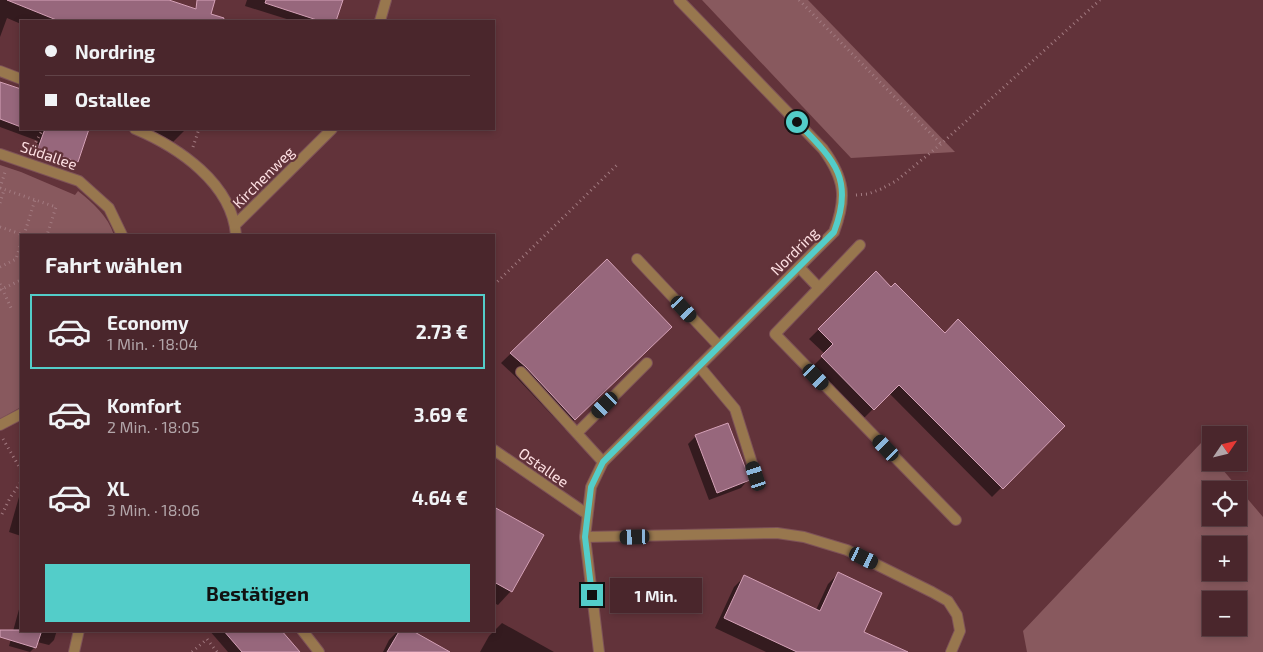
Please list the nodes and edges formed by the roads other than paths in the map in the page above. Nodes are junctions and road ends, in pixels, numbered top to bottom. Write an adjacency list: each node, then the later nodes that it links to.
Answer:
1 (386, 0): 3 (lane)
2 (679, 0): 13 (lane, Nordring)
3 (380, 20)
4 (0, 71): 5 (lane)
5 (20, 79)
6 (137, 130): 9 (lane)
7 (331, 130): 9 (lane, Kirchenweg)
8 (0, 154): 10 (lane, Südallee)
9 (236, 230)
10 (122, 234)
11 (860, 245): 14 (lane)
12 (637, 258): 15 (lane)
13 (799, 266): 14 (lane); 15 (lane, Nordring)
14 (819, 288): 26 (lane)
15 (719, 346): 17 (lane, Nordring)
16 (647, 363): 21 (lane)
17 (698, 366): 23 (lane, Nordring); 24 (lane)
18 (521, 372): 21 (lane)
19 (20, 415): 20 (lane)
20 (0, 425)
21 (576, 433): 23 (lane)
22 (495, 451): 25 (lane, Ostallee)
23 (603, 462): 25 (lane, Nordring)
24 (756, 476)
25 (587, 514): 27 (lane)
26 (956, 520)
27 (585, 537): 32 (lane); 33 (lane)
28 (79, 632): 30 (lane)
29 (304, 632): 31 (lane)
30 (74, 652)
31 (319, 652)
32 (599, 652)
33 (951, 652)

